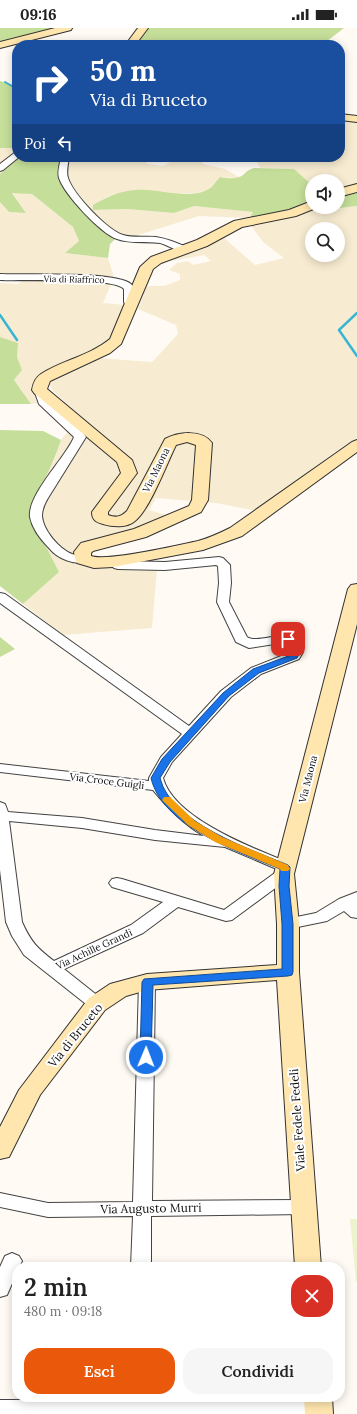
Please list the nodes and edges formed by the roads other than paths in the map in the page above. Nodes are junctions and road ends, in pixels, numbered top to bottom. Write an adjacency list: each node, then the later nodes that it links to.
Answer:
1 (67, 28): 3 (main road)
2 (143, 28): 4 (main road)
3 (20, 40)
4 (134, 40)
5 (12, 42): 6 (main road)
6 (0, 45)
7 (345, 118): 8 (main road)
8 (357, 119)
9 (12, 158): 11 (street)
10 (64, 162): 15 (street)
11 (0, 168)
12 (357, 188): 13 (main road)
13 (345, 191)
14 (305, 208): 15 (main road)
15 (185, 250): 17 (main road)
16 (0, 277): 17 (street, Via di Riaffrico)
17 (130, 304): 18 (main road)
18 (39, 390): 20 (street); 20 (main road, Via Maona)
19 (357, 445): 21 (main road)
20 (83, 559): 21 (main road)
21 (113, 562): 24 (street)
22 (357, 589): 29 (main road, Via Maona)
23 (0, 597): 24 (street)
24 (190, 734): 26 (street)
25 (0, 768): 26 (street, Via Croce Guigli)
26 (158, 786): 28 (street, Via Croce Guigli)
27 (1, 812): 28 (street); 34 (street)
28 (229, 844): 29 (street, Via Croce Guigli)
29 (284, 871): 31 (street); 33 (main road, Via Maona)
30 (117, 883): 31 (street)
31 (176, 900): 34 (street, Via Achille Grandi)
32 (353, 904): 33 (street)
33 (288, 924): 35 (main road, Via Maona)
34 (51, 969): 37 (street)
35 (288, 972): 36 (main road, Via di Bruceto); 40 (main road, Viale Fedele Fedeli)
36 (147, 982): 37 (main road, Via di Bruceto); 41 (street)
37 (97, 1004): 38 (main road, Via di Bruceto)
38 (0, 1150)
39 (0, 1200): 41 (street, Via Augusto Murri)
40 (303, 1207): 41 (street, Via Augusto Murri); 44 (main road, Viale Fedele Fedeli)
41 (143, 1208): 43 (street)
42 (12, 1261): 45 (street)
43 (141, 1262)
44 (308, 1262)
45 (0, 1289)
46 (137, 1403): 47 (street); 48 (street)
47 (319, 1406)
48 (0, 1409)

